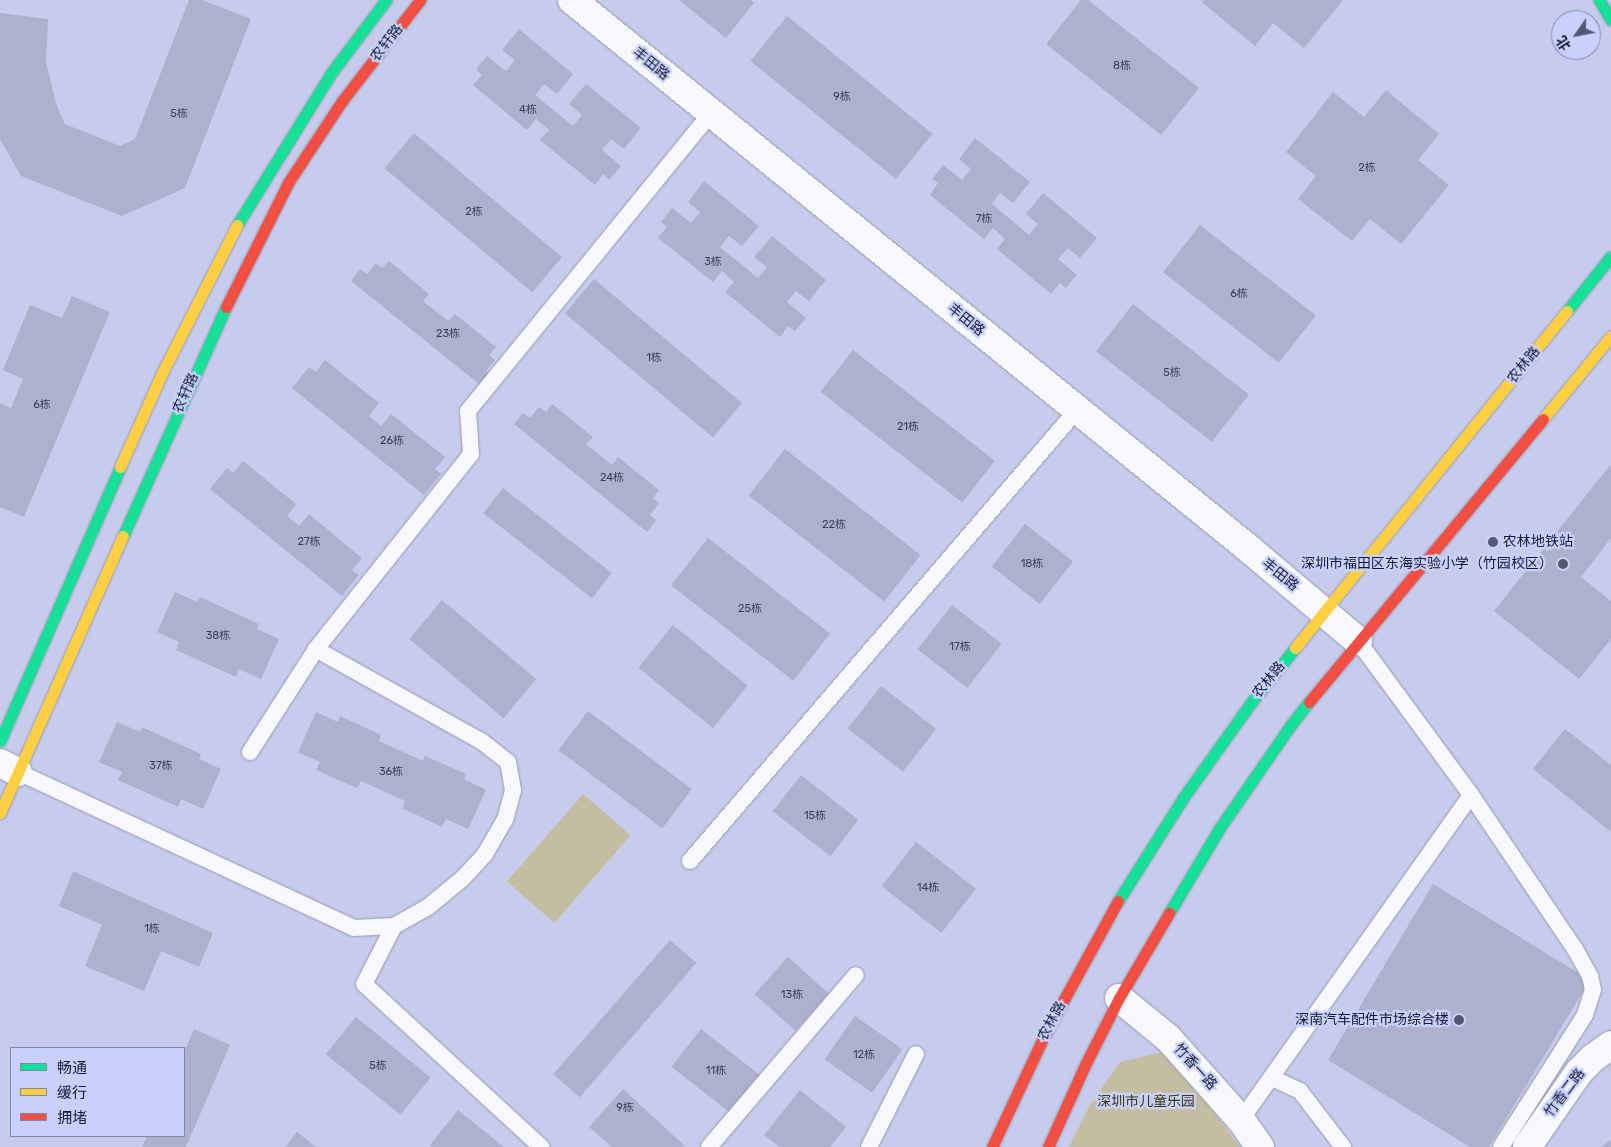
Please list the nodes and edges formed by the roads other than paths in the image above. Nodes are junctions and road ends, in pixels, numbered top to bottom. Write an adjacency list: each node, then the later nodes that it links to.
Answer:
1 (386, 0): 13 (main road, 农轩路)
2 (420, 0): 15 (main road, 农轩路)
3 (572, 0): 6 (street, 丰田路)
4 (1598, 0): 5 (main road)
5 (1611, 20)
6 (711, 113): 9 (street, 丰田路); 12 (lane)
7 (1611, 256): 10 (main road, 农林路)
8 (1611, 336): 11 (main road)
9 (1077, 410): 10 (street, 丰田路); 18 (lane)
10 (1325, 611): 11 (street, 丰田路); 29 (main road, 农林路)
11 (1358, 641): 16 (lane); 21 (main road)
12 (316, 649): 14 (lane); 19 (lane)
13 (0, 741)
14 (250, 752)
15 (9, 768): 17 (main road, 农轩路); 19 (lane)
16 (1471, 795): 24 (lane); 33 (lane)
17 (0, 813)
18 (690, 861)
19 (394, 926): 26 (lane)
20 (856, 975): 27 (lane)
21 (1119, 998): 25 (street, 竹香一路); 30 (main road)
22 (1611, 1045): 34 (street, 竹香二路)
23 (916, 1054): 28 (lane)
24 (1272, 1078): 25 (lane); 32 (lane)
25 (1241, 1120): 31 (street, 竹香一路)
26 (541, 1147)
27 (709, 1147)
28 (869, 1147)
29 (992, 1147)
30 (1048, 1147)
31 (1260, 1147)
32 (1343, 1147)
33 (1501, 1147)
34 (1527, 1147)

